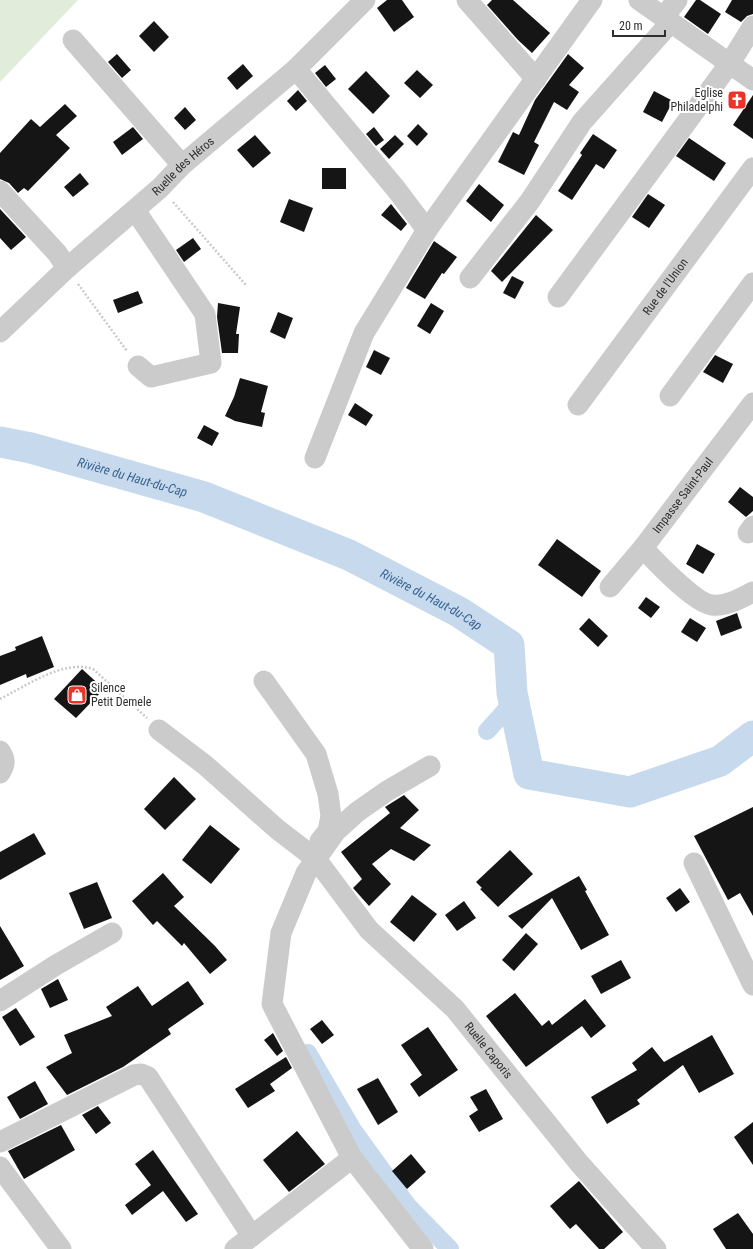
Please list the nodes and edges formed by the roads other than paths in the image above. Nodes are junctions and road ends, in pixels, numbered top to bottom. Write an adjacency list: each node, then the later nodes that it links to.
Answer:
1 (365, 0): 10 (street, Ruelle des Héros)
2 (467, 0): 11 (street)
3 (592, 0): 11 (street)
4 (639, 0): 6 (street)
5 (677, 0): 6 (street)
6 (667, 20): 9 (street); 19 (street)
7 (753, 26): 9 (street)
8 (73, 40): 13 (street)
9 (730, 63): 12 (street); 21 (street)
10 (296, 69): 13 (street, Ruelle des Héros); 17 (street)
11 (536, 79): 17 (street)
12 (753, 80)
13 (182, 165): 16 (street, Ruelle des Héros)
14 (753, 168): 26 (street, Rue de l'Union)
15 (0, 191): 18 (street)
16 (136, 210): 18 (street, Ruelle des Héros); 23 (street)
17 (427, 230): 27 (street)
18 (67, 268): 22 (street, Ruelle des Héros)
19 (470, 278)
20 (753, 283): 24 (street)
21 (558, 297)
22 (0, 332)
23 (138, 366)
24 (670, 396)
25 (753, 403): 28 (street, Impasse Saint-Paul)
26 (578, 405)
27 (315, 458)
28 (643, 548): 29 (street, Impasse Saint-Paul); 30 (street)
29 (610, 587)
30 (753, 592)
31 (264, 681): 36 (street)
32 (159, 730): 36 (street, Ruelle Caporis)
33 (0, 751): 35 (street)
34 (430, 766): 36 (street)
35 (0, 773)
36 (313, 857): 42 (street); 48 (street, Ruelle Caporis)
37 (694, 863): 39 (street)
38 (112, 933): 40 (street)
39 (753, 985)
40 (0, 1000)
41 (0, 1142): 44 (street)
42 (352, 1158): 44 (street); 47 (street)
43 (0, 1167): 45 (street)
44 (252, 1236): 46 (street)
45 (62, 1249)
46 (235, 1249)
47 (423, 1249)
48 (656, 1249)

